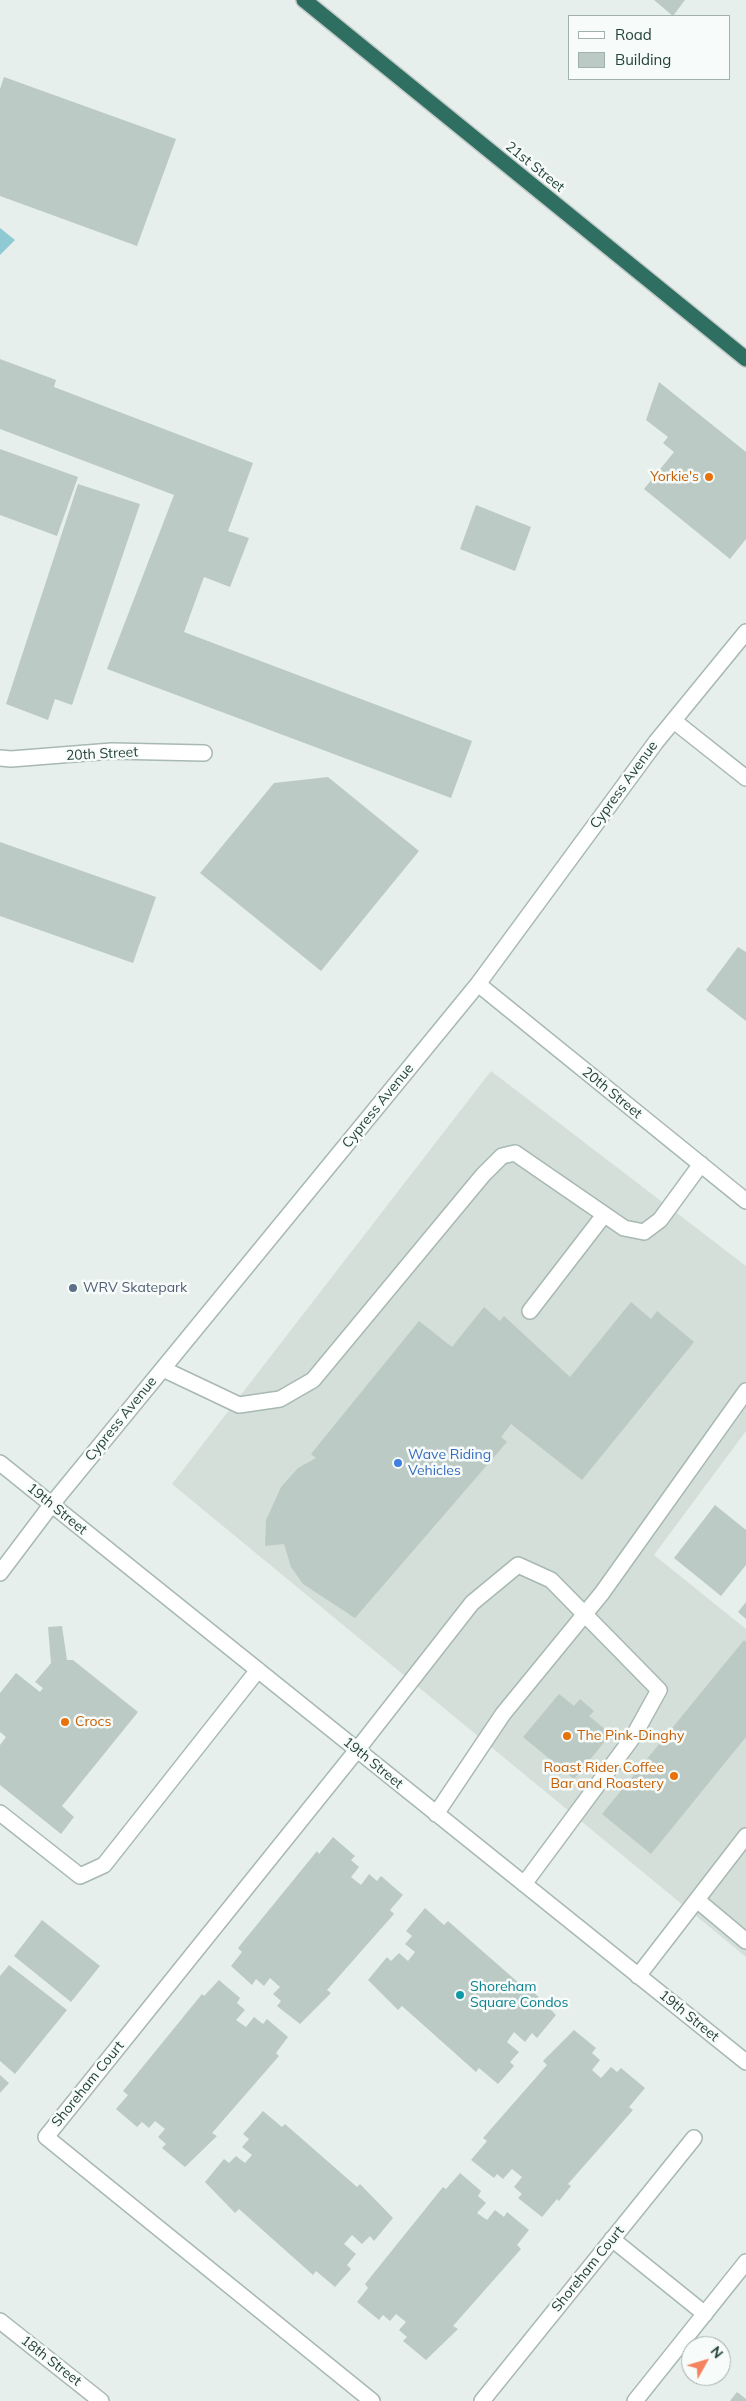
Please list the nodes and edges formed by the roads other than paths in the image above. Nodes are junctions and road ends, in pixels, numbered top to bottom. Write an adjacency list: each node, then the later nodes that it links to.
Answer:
1 (304, 0): 2 (highway, 21st Street)
2 (746, 359)
3 (746, 632): 4 (street, Cypress Avenue)
4 (674, 721): 7 (street); 8 (street, Cypress Avenue)
5 (204, 753): 6 (street, 20th Street)
6 (0, 758)
7 (746, 778)
8 (478, 984): 9 (street, 20th Street); 13 (street, Cypress Avenue)
9 (701, 1164): 10 (street, 20th Street); 11 (street)
10 (746, 1201)
11 (604, 1215): 12 (street); 13 (street)
12 (530, 1311)
13 (163, 1369): 16 (street, Cypress Avenue)
14 (746, 1391): 18 (street)
15 (0, 1463): 16 (street, 19th Street)
16 (52, 1504): 17 (street, Cypress Avenue); 19 (street, 19th Street)
17 (0, 1573)
18 (586, 1613): 20 (street); 22 (street); 24 (street)
19 (258, 1670): 20 (street, 19th Street); 21 (street)
20 (357, 1750): 22 (street, 19th Street); 35 (street, Shoreham Court)
21 (0, 1813)
22 (436, 1814): 24 (street, 19th Street)
23 (746, 1836): 25 (street)
24 (524, 1884): 27 (street, 19th Street)
25 (697, 1900): 26 (street); 27 (street)
26 (746, 1941)
27 (638, 1976): 28 (street, 19th Street)
28 (746, 2062)
29 (694, 2138): 30 (street, Shoreham Court)
30 (612, 2239): 32 (street); 36 (street, Shoreham Court)
31 (746, 2262): 32 (street)
32 (705, 2314): 37 (street)
33 (0, 2321): 34 (street, 18th Street)
34 (101, 2401)
35 (372, 2401)
36 (482, 2401)
37 (635, 2401)

